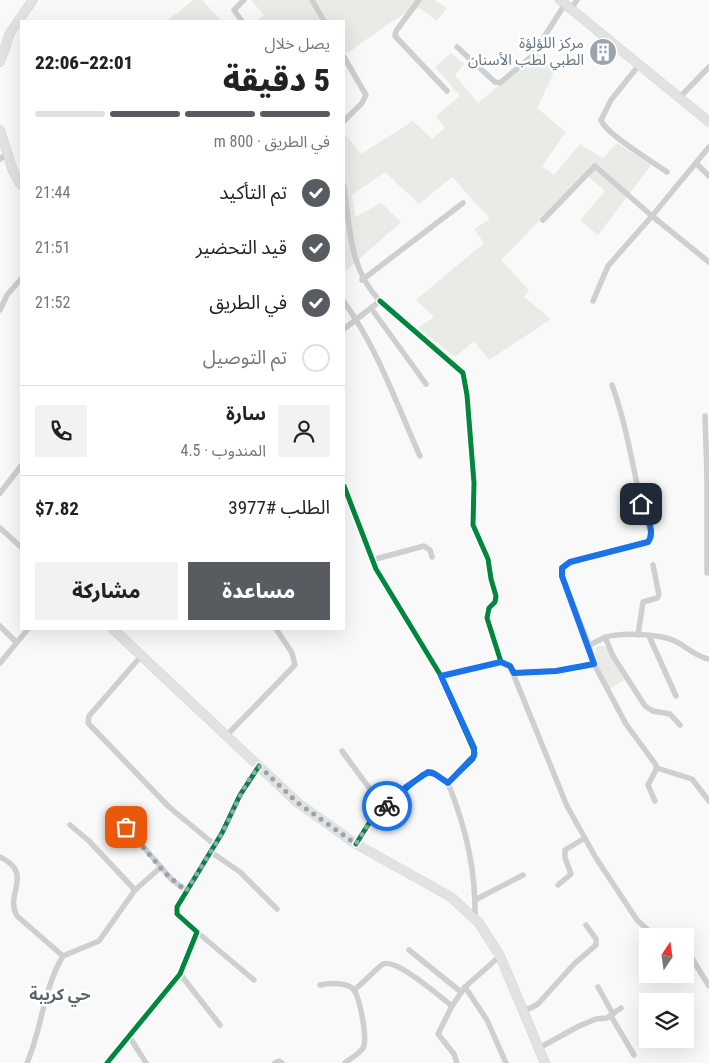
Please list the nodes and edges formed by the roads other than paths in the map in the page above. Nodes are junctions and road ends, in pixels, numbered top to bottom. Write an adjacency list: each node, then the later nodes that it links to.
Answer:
1 (33, 0): 11 (main road)
2 (244, 0): 7 (street)
3 (312, 0): 8 (street)
4 (419, 0): 14 (street)
5 (577, 0): 6 (street)
6 (565, 4): 9 (street); 12 (main road)
7 (241, 20)
8 (323, 20)
9 (457, 47)
10 (345, 59): 16 (street)
11 (0, 62)
12 (639, 65): 15 (main road); 22 (street)
13 (709, 67): 15 (street)
14 (447, 91)
15 (679, 98): 17 (main road)
16 (345, 120)
17 (709, 122)
18 (0, 130): 20 (main road)
19 (709, 148): 21 (street)
20 (4, 156): 23 (main road)
21 (696, 163): 24 (street); 27 (street)
22 (667, 172)
23 (17, 173)
24 (709, 176)
25 (345, 193): 31 (street)
26 (463, 203): 31 (street)
27 (652, 216): 28 (street); 29 (street); 33 (street)
28 (543, 220)
29 (709, 262)
30 (20, 280): 36 (street)
31 (362, 280): 32 (street)
32 (380, 301): 35 (street); 64 (street)
33 (593, 301)
34 (345, 303): 37 (street)
35 (371, 308): 37 (street); 39 (street)
36 (0, 310)
37 (357, 320): 38 (street); 42 (street)
38 (345, 328)
39 (426, 384)
40 (612, 385): 61 (street)
41 (705, 416): 44 (street)
42 (420, 456)
43 (20, 467): 46 (street)
44 (708, 477): 52 (street)
45 (345, 489): 50 (street)
46 (0, 493)
47 (0, 528): 48 (street)
48 (20, 547)
49 (432, 557): 50 (street)
50 (372, 560): 68 (street)
51 (653, 565): 57 (street)
52 (707, 573)
53 (0, 626): 60 (street)
54 (27, 630): 60 (street)
55 (114, 630): 62 (main road)
56 (277, 630): 71 (street)
57 (638, 635): 58 (street); 59 (street)
58 (649, 636): 63 (street); 69 (street)
59 (605, 637): 61 (street); 70 (street)
60 (16, 642): 65 (street)
61 (589, 646): 66 (street)
62 (142, 655): 71 (main road); 83 (street)
63 (709, 659)
64 (501, 662): 67 (street); 68 (street)
65 (0, 663)
66 (594, 664): 67 (street); 74 (street)
67 (514, 673): 81 (street)
68 (441, 676): 75 (street)
69 (676, 696)
70 (680, 725)
71 (227, 735): 73 (main road)
72 (342, 751): 78 (street)
73 (259, 766): 82 (main road); 83 (street)
74 (657, 768): 76 (street); 77 (street)
75 (448, 783): 78 (street); 91 (street)
76 (655, 801)
77 (709, 801)
78 (384, 808): 82 (street)
79 (70, 825): 89 (street)
80 (126, 827): 86 (street)
81 (585, 838): 88 (street); 95 (street)
82 (356, 844): 93 (main road)
83 (215, 845): 84 (street)
84 (211, 852): 90 (street); 92 (street)
85 (0, 857): 98 (street)
86 (161, 867): 89 (street); 90 (street)
87 (522, 875): 91 (street)
88 (558, 885)
89 (135, 890): 98 (street)
90 (186, 891): 96 (street)
91 (475, 900): 93 (street)
92 (277, 909)
93 (475, 918): 99 (main road)
94 (586, 925): 110 (street)
95 (646, 928)
96 (197, 932): 101 (street); 102 (street)
97 (410, 950): 107 (street)
98 (63, 956): 116 (street)
99 (500, 956): 107 (street); 110 (main road)
100 (694, 962): 104 (street)
101 (180, 974): 112 (street); 113 (street)
102 (254, 980)
103 (320, 984): 106 (street)
104 (709, 986)
105 (598, 987): 111 (street)
106 (354, 990): 108 (street); 121 (street)
107 (463, 990): 108 (street); 123 (street)
108 (452, 1006): 122 (street)
109 (622, 1008): 111 (street)
110 (523, 1010): 114 (main road)
111 (612, 1015): 114 (street); 115 (street)
112 (220, 1025)
113 (129, 1036): 117 (street); 118 (street)
114 (539, 1048): 124 (main road)
115 (634, 1055)
116 (27, 1063)
117 (107, 1063)
118 (146, 1063)
119 (275, 1063): 120 (street)
120 (282, 1063)
121 (345, 1063)
122 (457, 1063)
123 (506, 1063)
124 (545, 1063)

